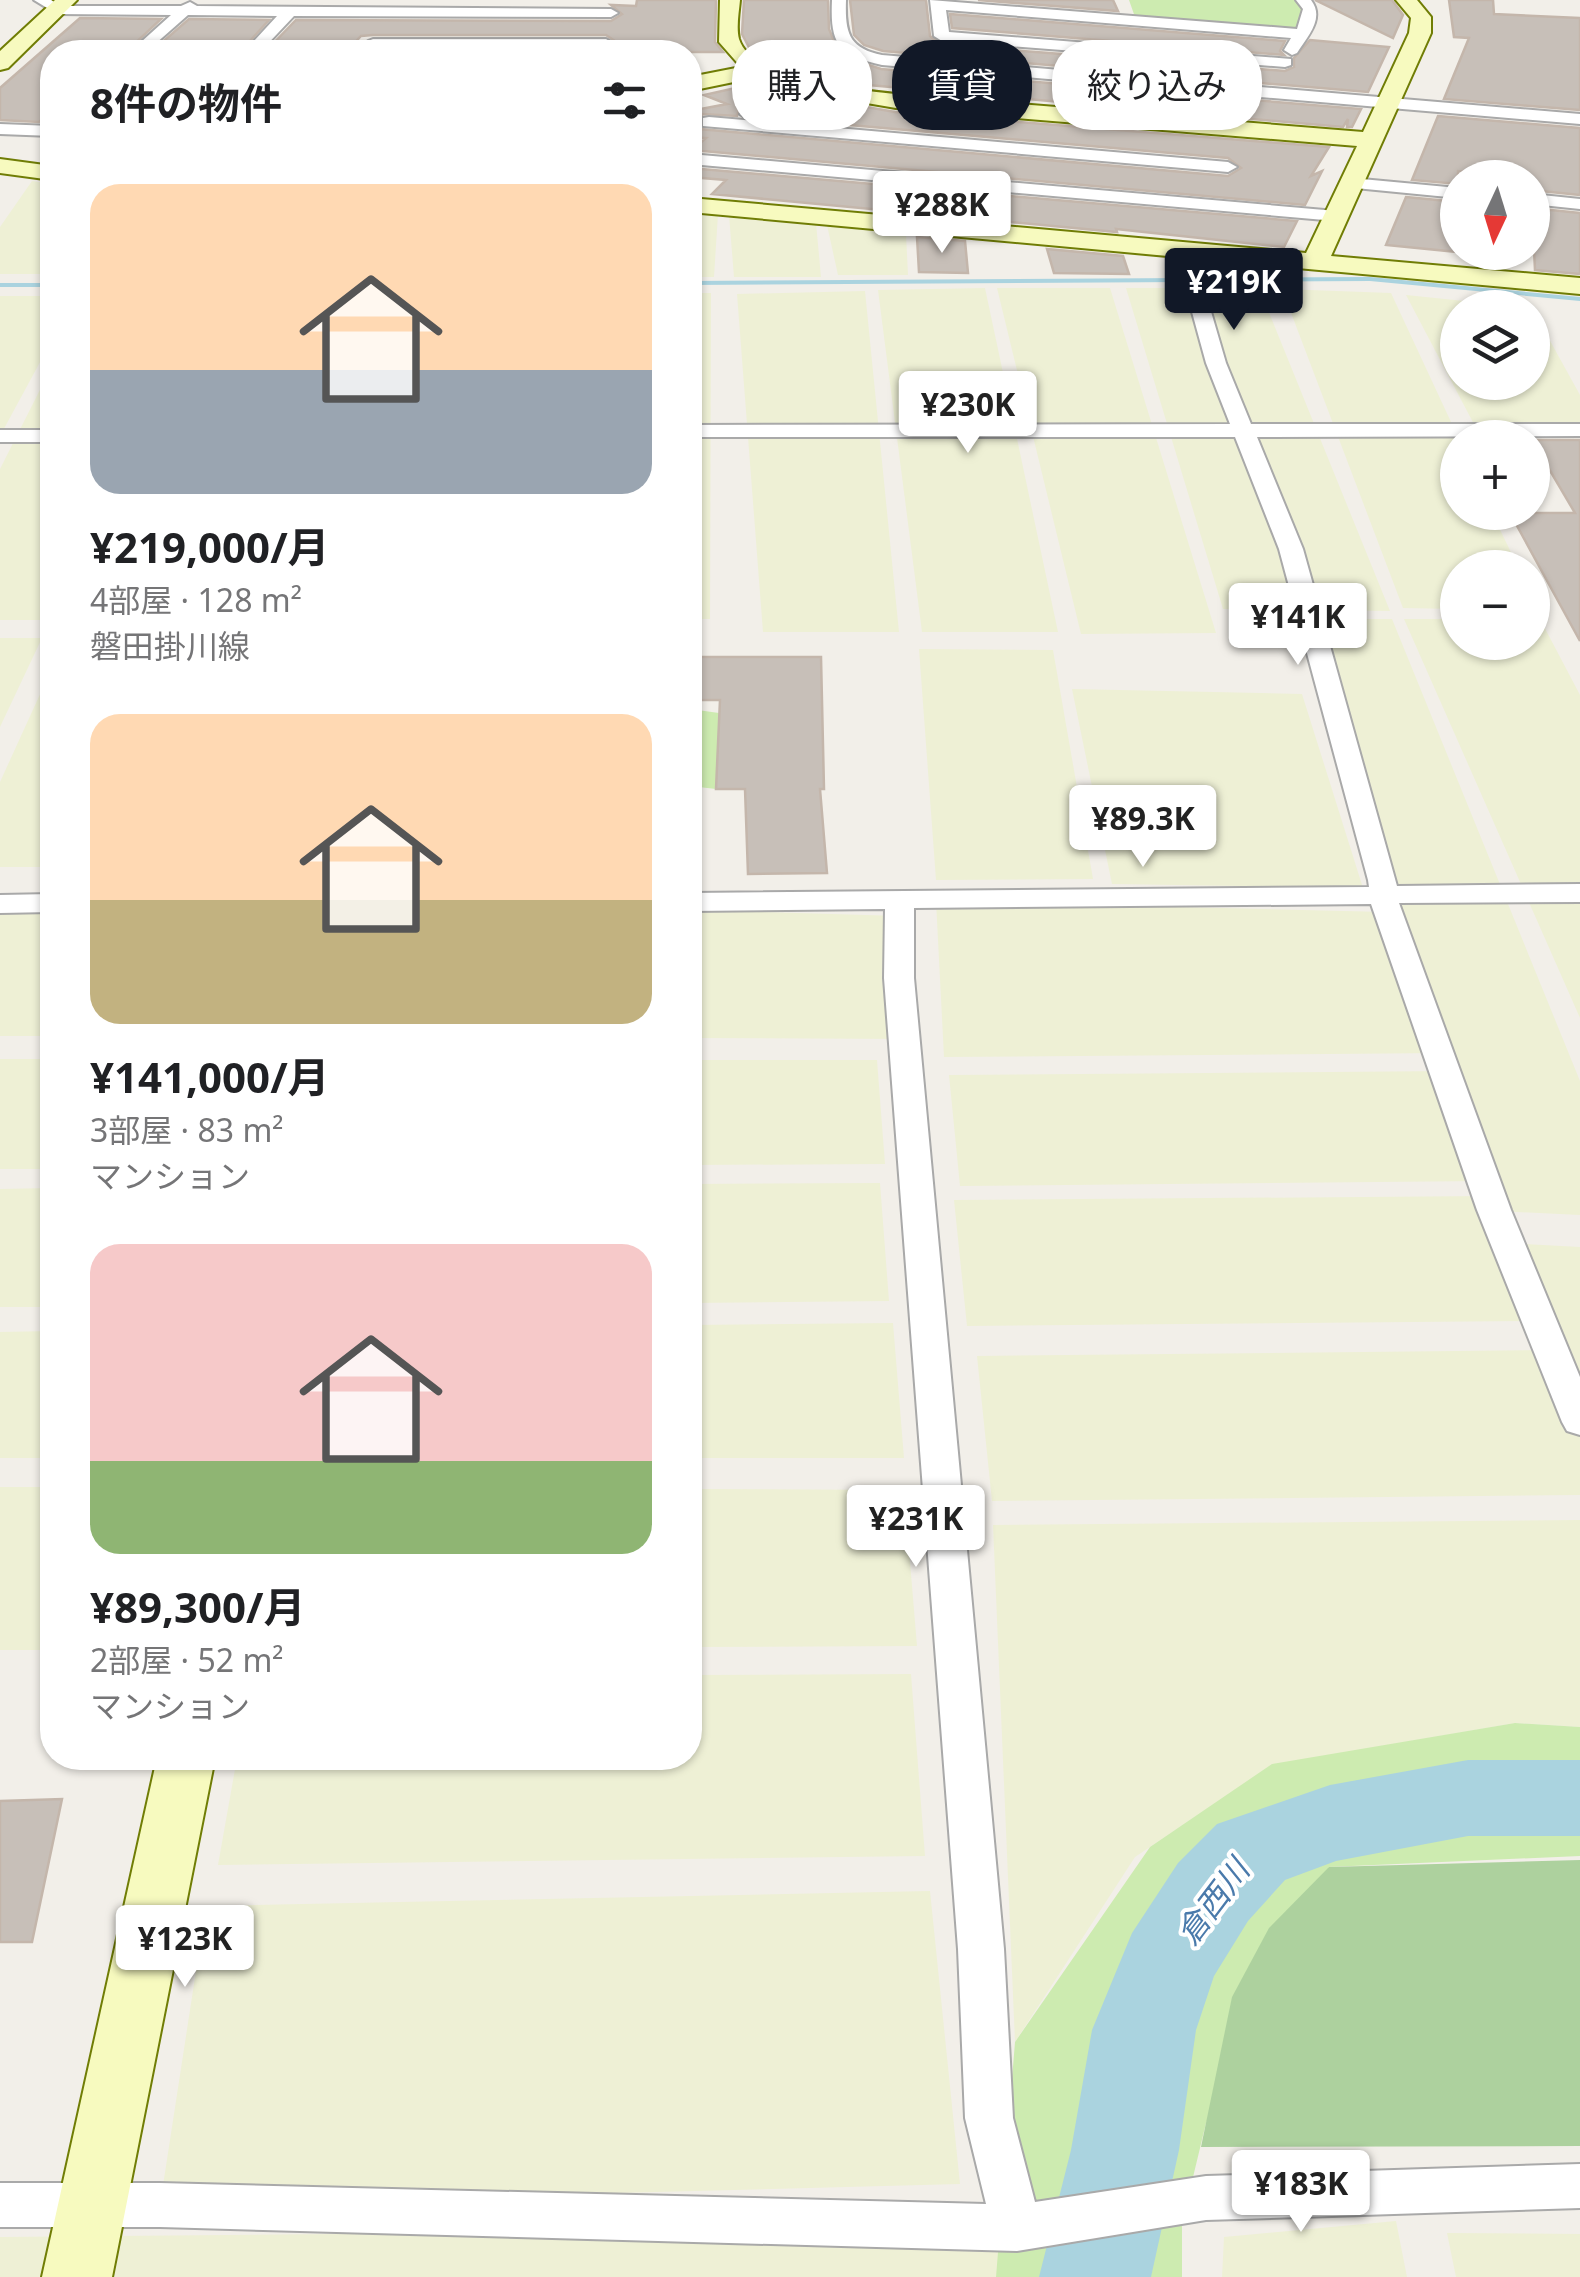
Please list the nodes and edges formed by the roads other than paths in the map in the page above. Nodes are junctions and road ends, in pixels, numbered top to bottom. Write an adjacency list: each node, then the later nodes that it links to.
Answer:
1 (201, 0): 9 (street)
2 (730, 0): 19 (street)
3 (839, 0): 20 (street)
4 (1303, 0): 13 (street)
5 (1406, 0): 27 (street)
6 (938, 2): 12 (street); 18 (street)
7 (55, 3): 9 (street); 22 (street)
8 (611, 6): 11 (street); 17 (street)
9 (178, 13): 10 (street); 14 (street)
10 (288, 13): 11 (street); 15 (street)
11 (398, 13): 16 (street)
12 (1052, 14): 13 (street); 18 (street)
13 (1302, 34): 21 (street)
14 (150, 40)
15 (263, 40)
16 (376, 40)
17 (609, 40)
18 (1033, 42): 21 (street)
19 (732, 48)
20 (892, 60)
21 (1285, 62): 26 (street)
22 (0, 63)
23 (732, 76): 24 (street)
24 (702, 82)
25 (1032, 86): 26 (street)
26 (1267, 93): 27 (street)
27 (1388, 103): 29 (street); 35 (street)
28 (732, 117): 30 (street)
29 (1580, 119)
30 (708, 122): 31 (street); 40 (street)
31 (702, 124)
32 (0, 129): 34 (street)
33 (1248, 130): 35 (street); 40 (street)
34 (40, 131)
35 (1371, 140): 39 (street)
36 (702, 159): 40 (street)
37 (0, 166): 38 (street)
38 (40, 171)
39 (1351, 183): 41 (street); 45 (street)
40 (1218, 186): 45 (street)
41 (1440, 190)
42 (1550, 202): 43 (street)
43 (1580, 204)
44 (702, 206): 46 (street)
45 (1336, 216): 47 (street)
46 (1184, 250): 47 (street); 49 (street)
47 (1315, 262): 48 (street)
48 (1580, 286)
49 (1246, 429): 50 (street); 51 (street); 55 (street)
50 (1580, 430)
51 (702, 431)
52 (0, 436): 53 (street)
53 (40, 436)
54 (1580, 894): 55 (street)
55 (1386, 898): 56 (street); 60 (street)
56 (900, 901): 57 (street); 65 (street)
57 (702, 902)
58 (40, 903): 59 (street)
59 (0, 904)
60 (1580, 1422)
61 (183, 1770): 63 (street)
62 (1580, 2186): 65 (street)
63 (92, 2203): 64 (street); 65 (street); 66 (street)
64 (0, 2205)
65 (1017, 2228)
66 (76, 2277)

